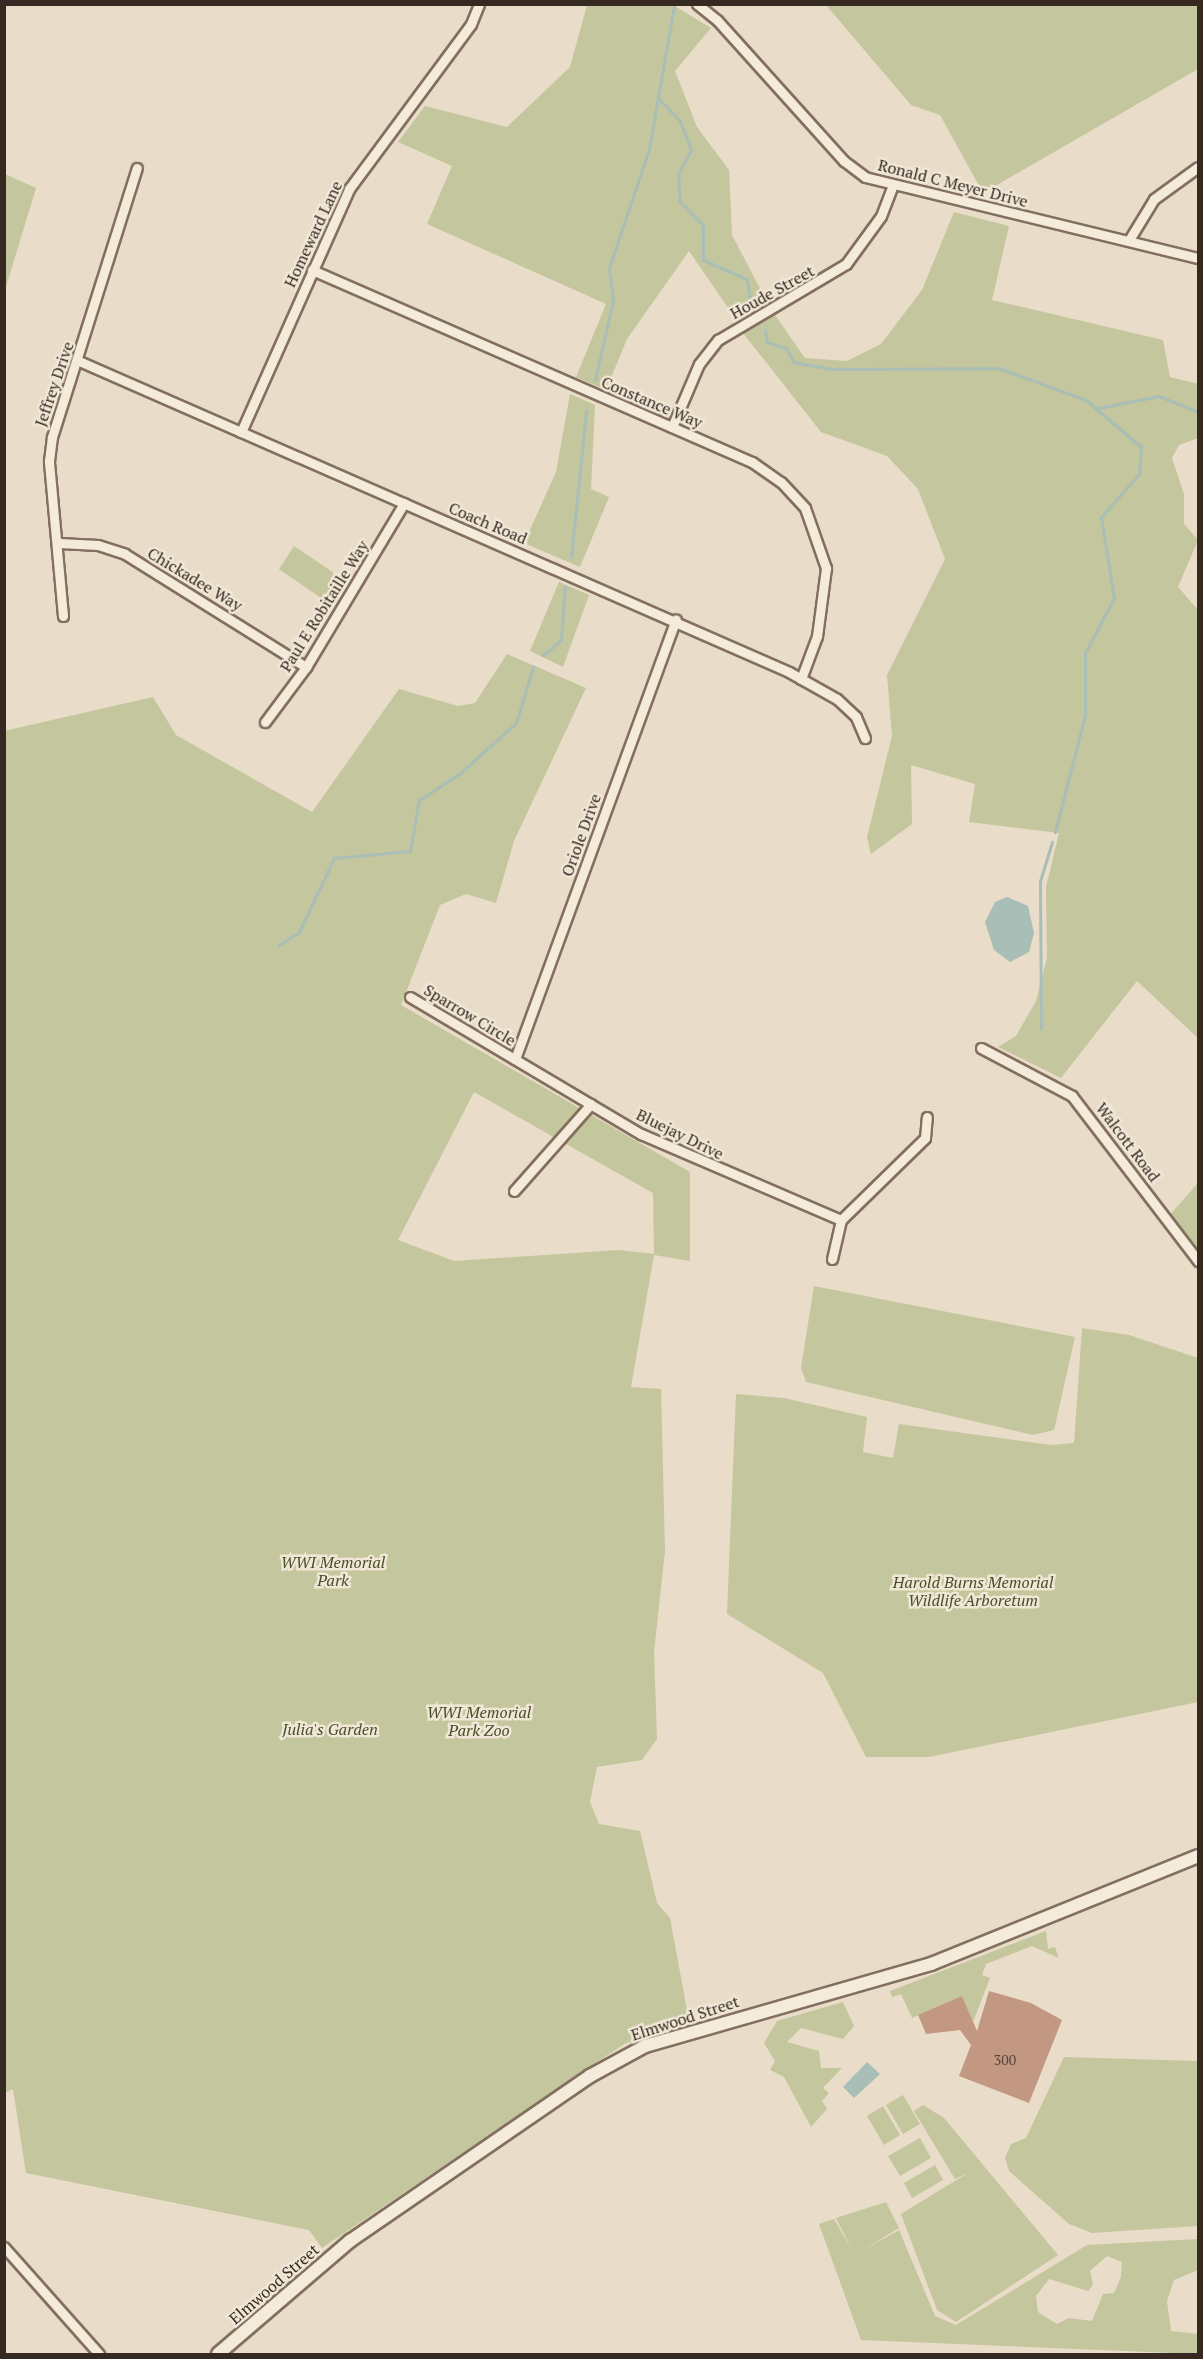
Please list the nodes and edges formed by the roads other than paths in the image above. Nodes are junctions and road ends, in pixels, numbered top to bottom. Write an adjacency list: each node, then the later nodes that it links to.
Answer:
1 (479, 4): 8 (street, Homeward Lane)
2 (697, 4): 5 (street, Ronald C Meyer Drive)
3 (1198, 167): 6 (street)
4 (137, 168): 9 (street, Jeffrey Drive)
5 (892, 187): 6 (street, Ronald C Meyer Drive); 10 (street, Houde Street)
6 (1129, 240): 7 (street, Ronald C Meyer Drive)
7 (1198, 258)
8 (312, 270): 10 (street, Constance Way); 11 (street, Homeward Lane)
9 (79, 360): 11 (street, Coach Road); 13 (street, Jeffrey Drive)
10 (672, 427): 17 (street, Constance Way)
11 (241, 432): 12 (street, Coach Road)
12 (404, 503): 15 (street, Coach Road); 16 (street, Paul E Robitaille Way)
13 (58, 543): 14 (street, Jeffrey Drive); 16 (street, Chickadee Way)
14 (63, 616)
15 (676, 621): 17 (street, Coach Road); 22 (street, Oriole Drive)
16 (306, 666): 18 (street, Paul E Robitaille Way)
17 (801, 679): 19 (street, Coach Road)
18 (265, 722)
19 (865, 738)
20 (410, 997): 22 (street, Sparrow Circle)
21 (981, 1048): 28 (street, Walcott Road)
22 (514, 1059): 23 (street, Bluejay Drive)
23 (591, 1104): 25 (street); 26 (street, Bluejay Drive)
24 (927, 1117): 26 (street)
25 (514, 1191)
26 (841, 1220): 27 (street)
27 (832, 1259)
28 (1198, 1261)
29 (1198, 1857): 32 (main road, Elmwood Street)
30 (4, 2247): 31 (street)
31 (99, 2355)
32 (218, 2355)

